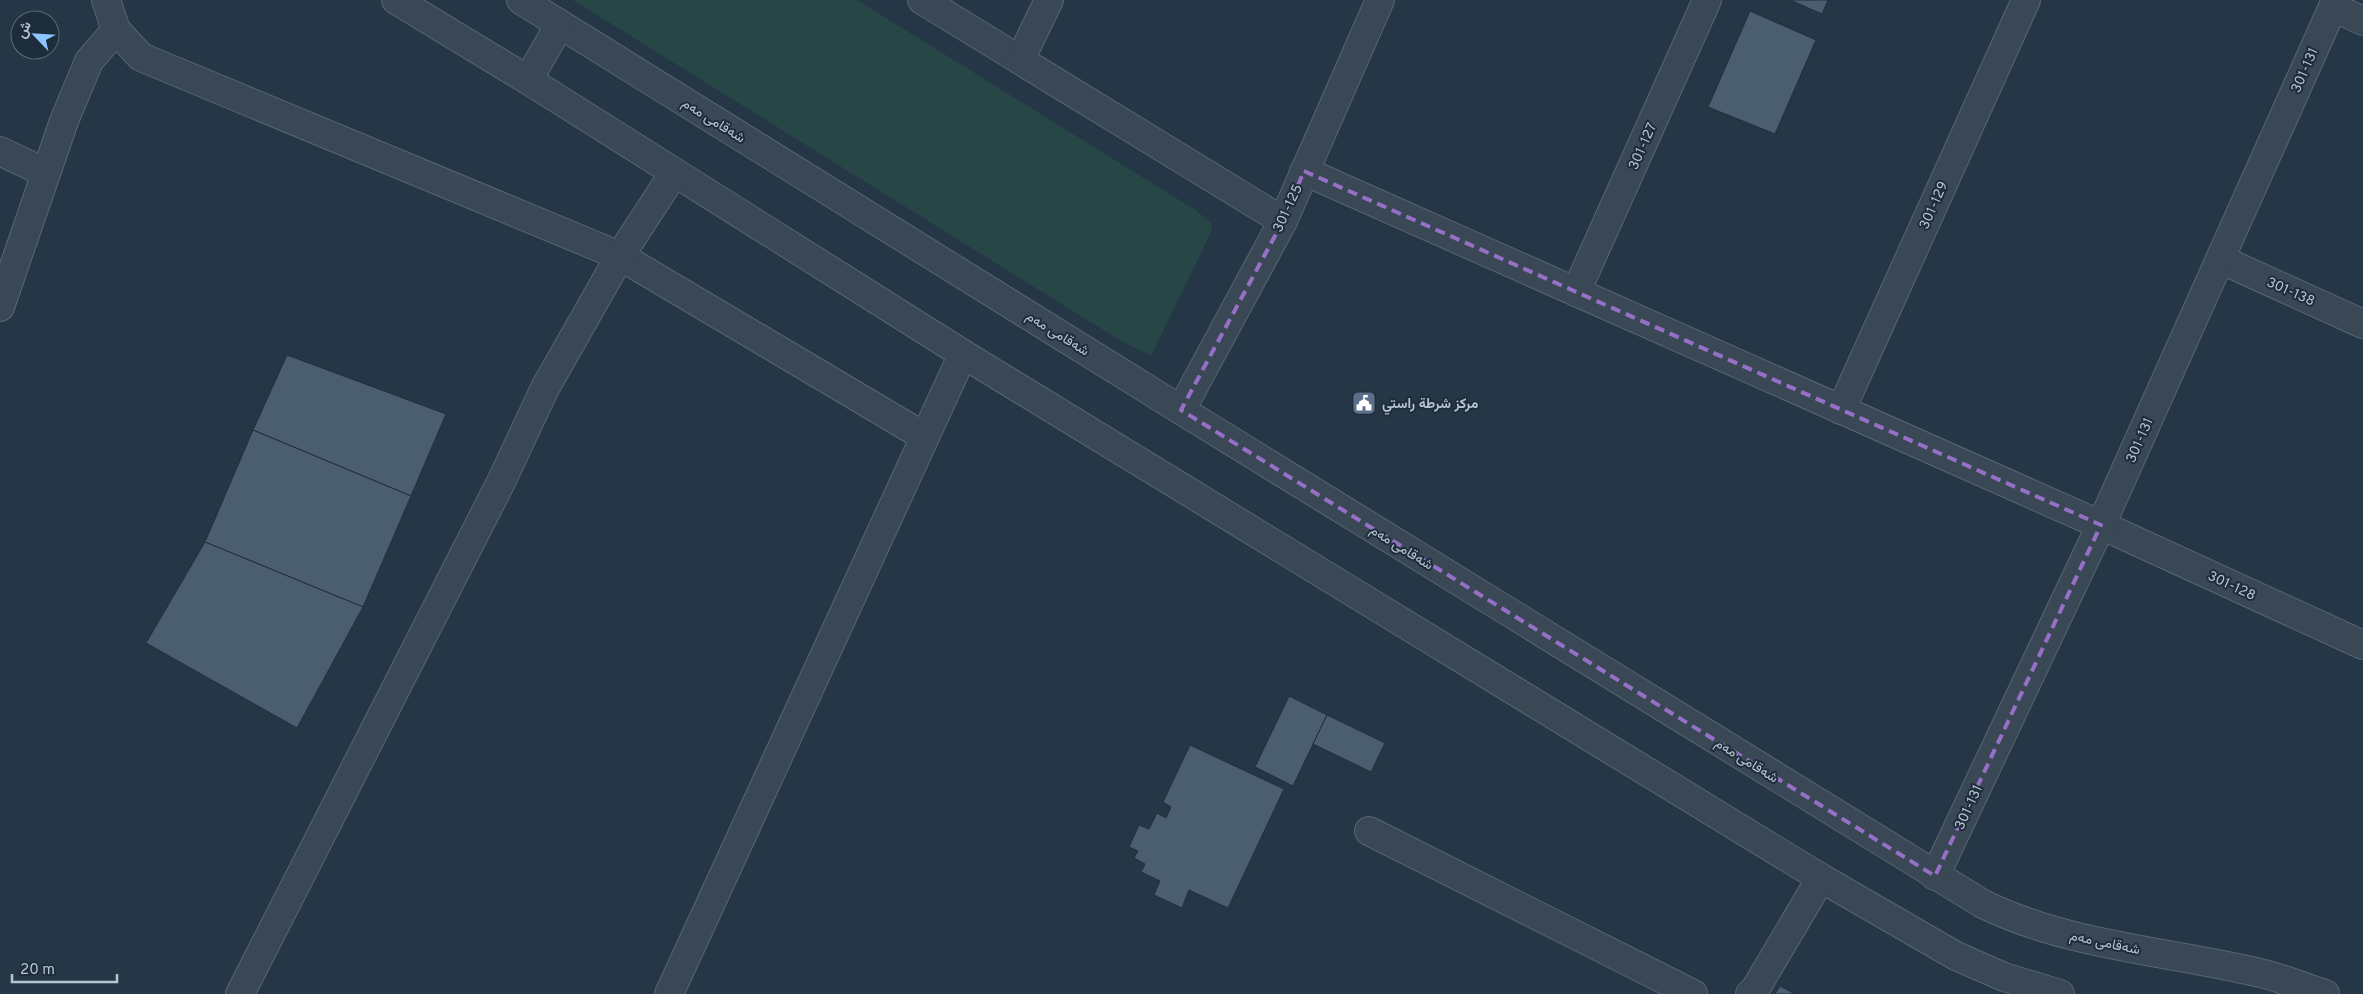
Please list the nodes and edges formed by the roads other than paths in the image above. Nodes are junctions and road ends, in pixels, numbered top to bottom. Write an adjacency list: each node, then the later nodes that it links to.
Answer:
1 (106, 0): 12 (street)
2 (396, 0): 14 (street)
3 (521, 0): 11 (street, شەقامی مەم)
4 (922, 0): 13 (street)
5 (1049, 0): 13 (street)
6 (1380, 0): 16 (street, 301-125)
7 (1707, 0): 22 (street, 301-127)
8 (2026, 0): 27 (street, 301-129)
9 (2334, 4): 10 (street); 21 (street, 301-131)
10 (2363, 21)
11 (560, 24): 14 (street); 26 (street, شەقامی مەم)
12 (116, 30): 17 (street); 20 (street)
13 (1020, 60): 19 (street)
14 (528, 80): 18 (street)
15 (0, 151): 17 (street)
16 (1304, 171): 19 (street, 301-125); 22 (street, 301-128)
17 (46, 173): 23 (street)
18 (674, 173): 20 (street); 25 (street)
19 (1282, 220): 26 (street, 301-125)
20 (620, 256): 28 (street); 35 (street)
21 (2220, 259): 24 (street, 301-138); 29 (street, 301-131)
22 (1576, 292): 27 (street, 301-128)
23 (0, 307)
24 (2363, 324)
25 (963, 354): 28 (street); 33 (street)
26 (1181, 410): 32 (street, شەقامی مەم)
27 (1841, 410): 29 (street, 301-128)
28 (925, 437): 36 (street)
29 (2101, 525): 30 (street, 301-128); 32 (street, 301-131)
30 (2363, 645)
31 (1369, 831): 37 (street)
32 (1935, 876): 40 (street, شەقامی مەم)
33 (1821, 878): 34 (street); 38 (street)
34 (2000, 986): 39 (street)
35 (240, 994)
36 (669, 994)
37 (1693, 994)
38 (1750, 994)
39 (2060, 994)
40 (2325, 994)

